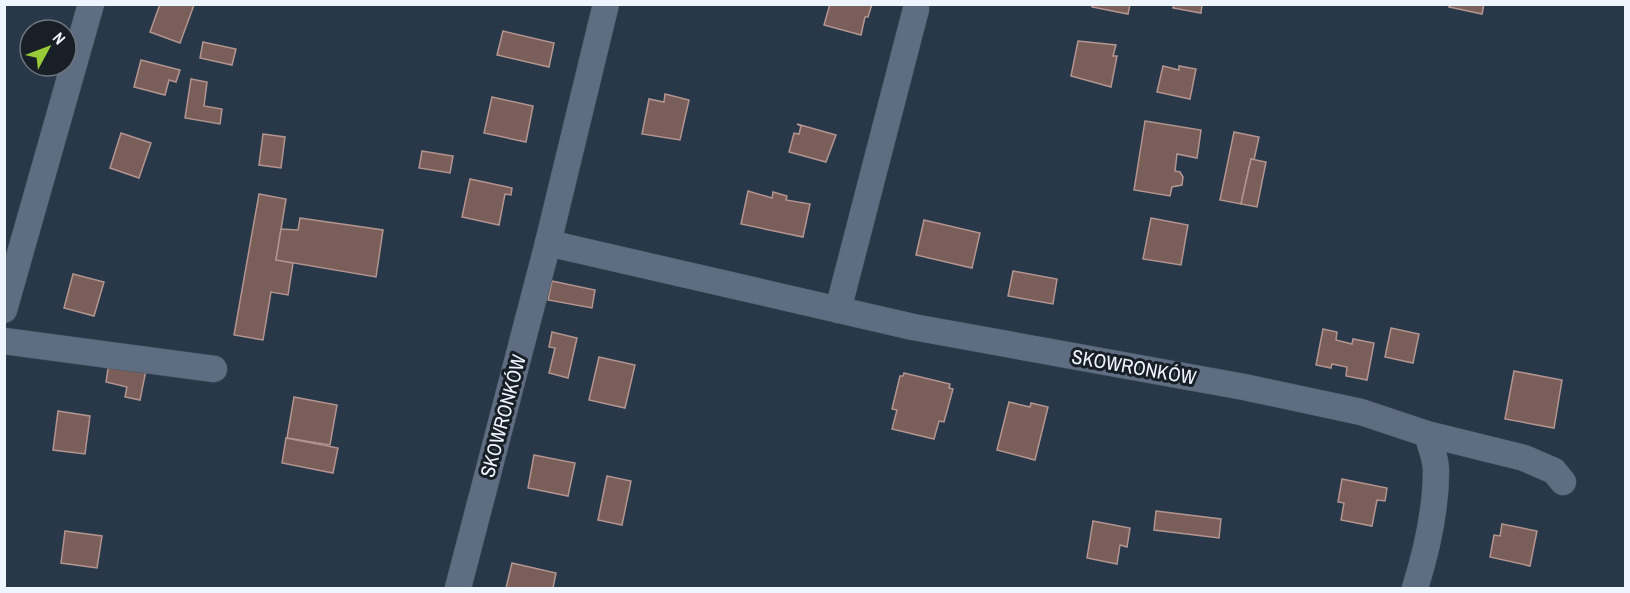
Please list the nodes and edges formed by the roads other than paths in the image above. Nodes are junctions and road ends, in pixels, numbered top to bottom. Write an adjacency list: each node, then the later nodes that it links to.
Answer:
1 (91, 4): 5 (street)
2 (606, 4): 4 (street, SKOWRONKÓW)
3 (916, 9): 6 (street)
4 (548, 243): 6 (street, SKOWRONKÓW); 11 (street, SKOWRONKÓW)
5 (4, 310)
6 (838, 310): 9 (street, SKOWRONKÓW)
7 (4, 341): 8 (street)
8 (214, 369)
9 (1427, 434): 10 (street, SKOWRONKÓW); 12 (street)
10 (1563, 482)
11 (458, 588)
12 (1414, 588)

